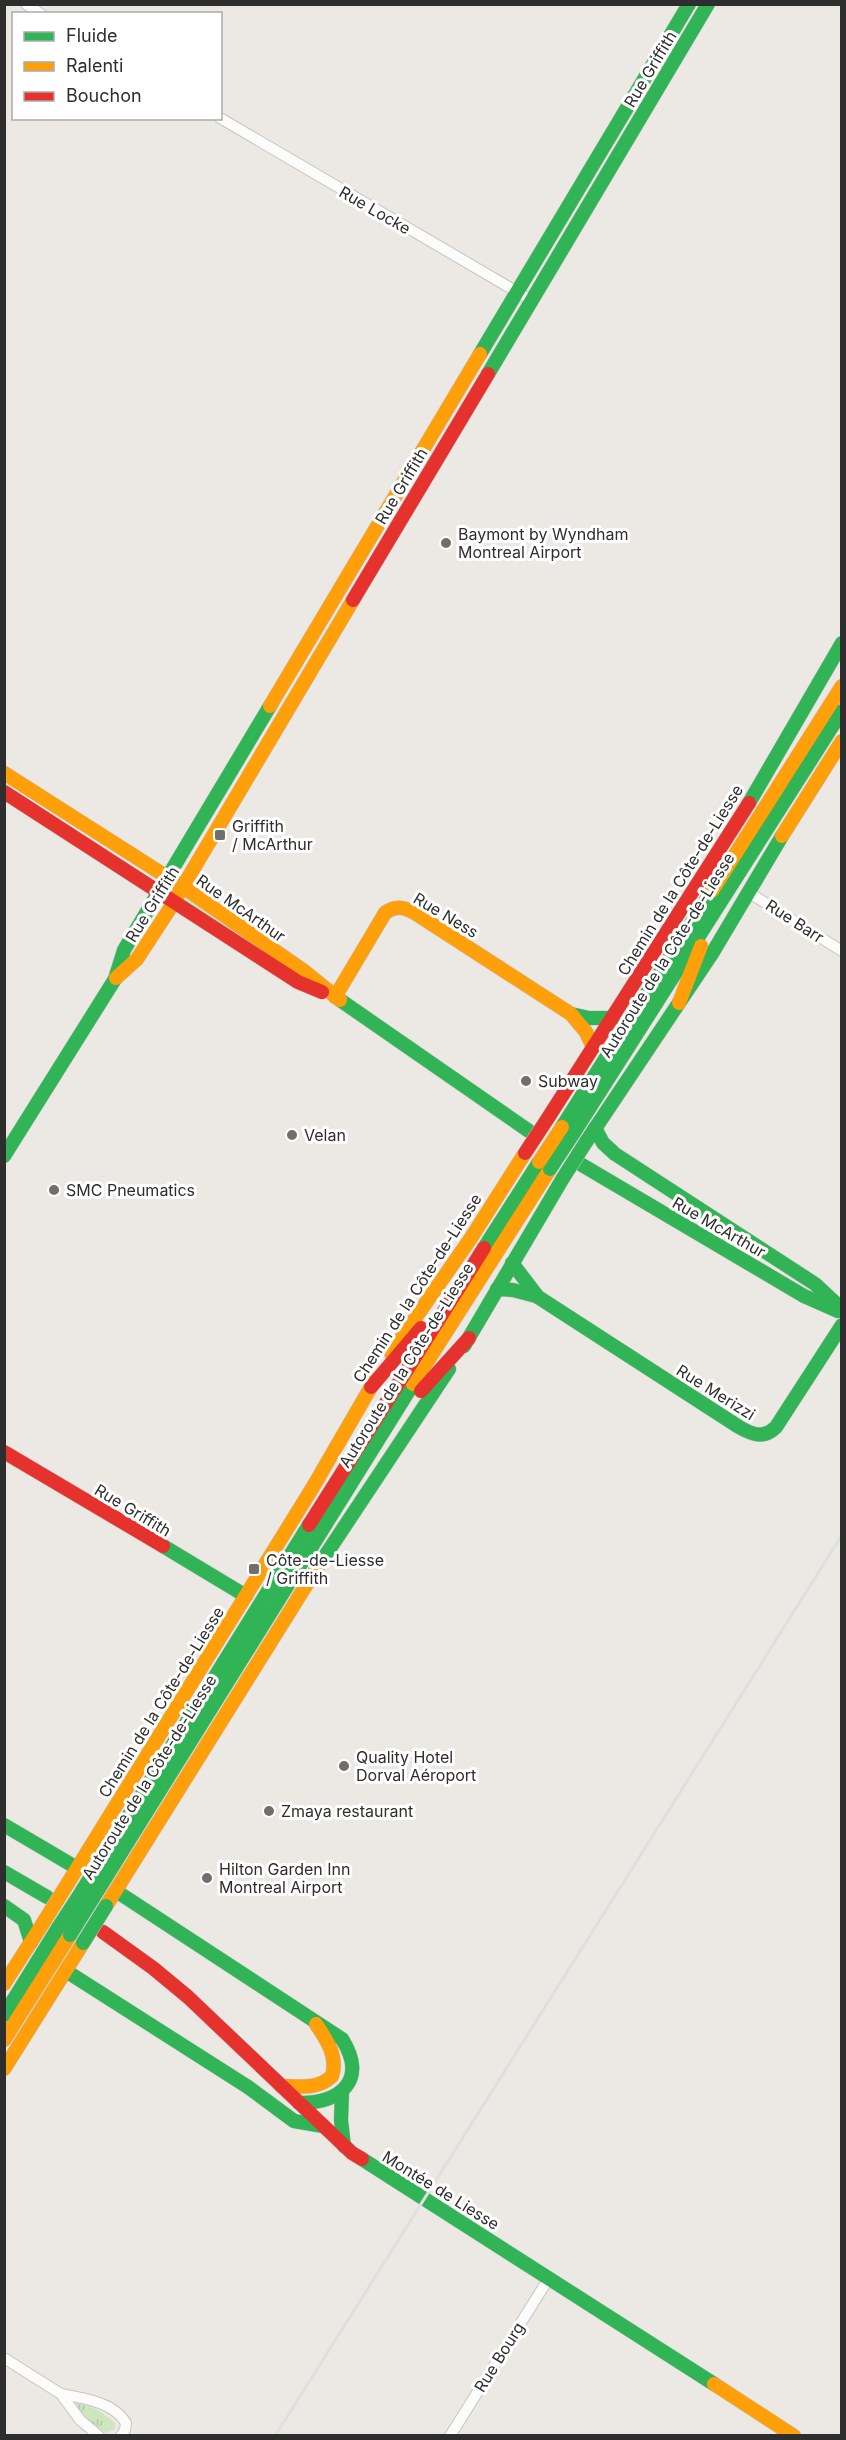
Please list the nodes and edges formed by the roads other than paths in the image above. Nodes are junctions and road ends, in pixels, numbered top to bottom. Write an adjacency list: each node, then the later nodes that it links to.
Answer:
1 (689, 4): 4 (main road, Rue Griffith)
2 (708, 4): 5 (main road, Rue Griffith)
3 (222, 119): 4 (street, Rue Locke)
4 (517, 293): 5 (street, Rue Locke); 6 (main road, Rue Griffith)
5 (531, 300): 7 (main road, Rue Griffith)
6 (438, 426): 7 (main road); 8 (main road, Rue Griffith)
7 (451, 434): 9 (main road, Rue Griffith)
8 (402, 486): 9 (main road); 16 (main road, Rue Griffith)
9 (416, 494): 17 (main road, Rue Griffith)
10 (842, 643): 27 (main road, Chemin de la Côte-de-Liesse)
11 (842, 686): 30 (main road, Autoroute de la Côte-de-Liesse)
12 (842, 711): 21 (main road, Autoroute de la Côte-de-Liesse)
13 (842, 741): 19 (main road)
14 (4, 773): 16 (main road, Rue McArthur)
15 (4, 792): 18 (main road, Rue McArthur)
16 (167, 878): 17 (main road, Rue McArthur); 18 (main road, Rue Griffith)
17 (182, 887): 20 (main road, Rue Griffith); 24 (main road, Rue McArthur)
18 (159, 892): 20 (main road, Rue McArthur); 23 (main road, Rue Griffith)
19 (748, 892): 22 (street, Rue Barr); 25 (main road)
20 (173, 902): 23 (main road, Rue Griffith); 24 (main road, Rue McArthur)
21 (715, 909): 25 (main road); 30 (main road, Autoroute de la Côte-de-Liesse)
22 (842, 951)
23 (115, 979): 32 (main road, Rue Griffith)
24 (335, 997): 26 (main road, Rue Ness); 31 (main road, Rue McArthur)
25 (679, 1003): 29 (main road)
26 (571, 1014): 27 (main road, Rue Ness); 28 (main road, Rue Ness)
27 (613, 1018): 28 (main road, Chemin de la Côte-de-Liesse)
28 (593, 1047): 43 (main road, Chemin de la Côte-de-Liesse, bridge)
29 (595, 1128): 36 (main road, bridge); 40 (main road)
30 (567, 1130): 35 (main road, Autoroute de la Côte-de-Liesse, bridge)
31 (529, 1131)
32 (9, 1140): 33 (main road, Rue Griffith)
33 (4, 1156)
34 (582, 1165): 40 (main road, Rue McArthur)
35 (544, 1166): 37 (main road, Autoroute de la Côte-de-Liesse); 45 (main road, Autoroute de la Côte-de-Liesse)
36 (512, 1263): 38 (main road); 39 (main road, Rue Merizzi)
37 (472, 1266): 43 (main road); 51 (main road, Autoroute de la Côte-de-Liesse)
38 (497, 1289): 39 (main road, Rue Merizzi); 42 (main road)
39 (538, 1297): 41 (main road, Rue Merizzi)
40 (842, 1311)
41 (842, 1325)
42 (469, 1338): 45 (main road); 50 (main road)
43 (371, 1387): 46 (main road, Chemin de la Côte-de-Liesse)
44 (4, 1452): 46 (main road, Rue Griffith)
45 (365, 1460): 51 (main road, Autoroute de la Côte-de-Liesse)
46 (246, 1596): 48 (main road, Chemin de la Côte-de-Liesse)
47 (4, 1825): 48 (main road)
48 (77, 1868): 56 (main road, Chemin de la Côte-de-Liesse, bridge)
49 (4, 1872): 52 (main road)
50 (116, 1891): 57 (main road, bridge); 60 (main road)
51 (87, 1894): 54 (main road, Autoroute de la Côte-de-Liesse, bridge)
52 (47, 1897)
53 (4, 1906): 56 (main road)
54 (64, 1932): 59 (main road, Autoroute de la Côte-de-Liesse); 61 (main road, Autoroute de la Côte-de-Liesse)
55 (103, 1932): 63 (main road, Montée de Liesse)
56 (31, 1942): 58 (main road, Chemin de la Côte-de-Liesse)
57 (66, 1971): 62 (main road); 66 (main road)
58 (4, 1984)
59 (4, 2015)
60 (314, 2023): 63 (main road); 64 (main road)
61 (4, 2040)
62 (4, 2069)
63 (281, 2086): 65 (main road, Montée de Liesse)
64 (342, 2092): 65 (main road); 67 (main road)
65 (298, 2103): 66 (main road, Montée de Liesse)
66 (323, 2126): 67 (main road, Montée de Liesse)
67 (344, 2146): 68 (main road, Montée de Liesse)
68 (549, 2278): 73 (street, Rue Bourg); 74 (main road, Montée de Liesse)
69 (4, 2358): 70 (street)
70 (61, 2394): 71 (street); 72 (street)
71 (99, 2436)
72 (121, 2436)
73 (450, 2436)
74 (794, 2436)

